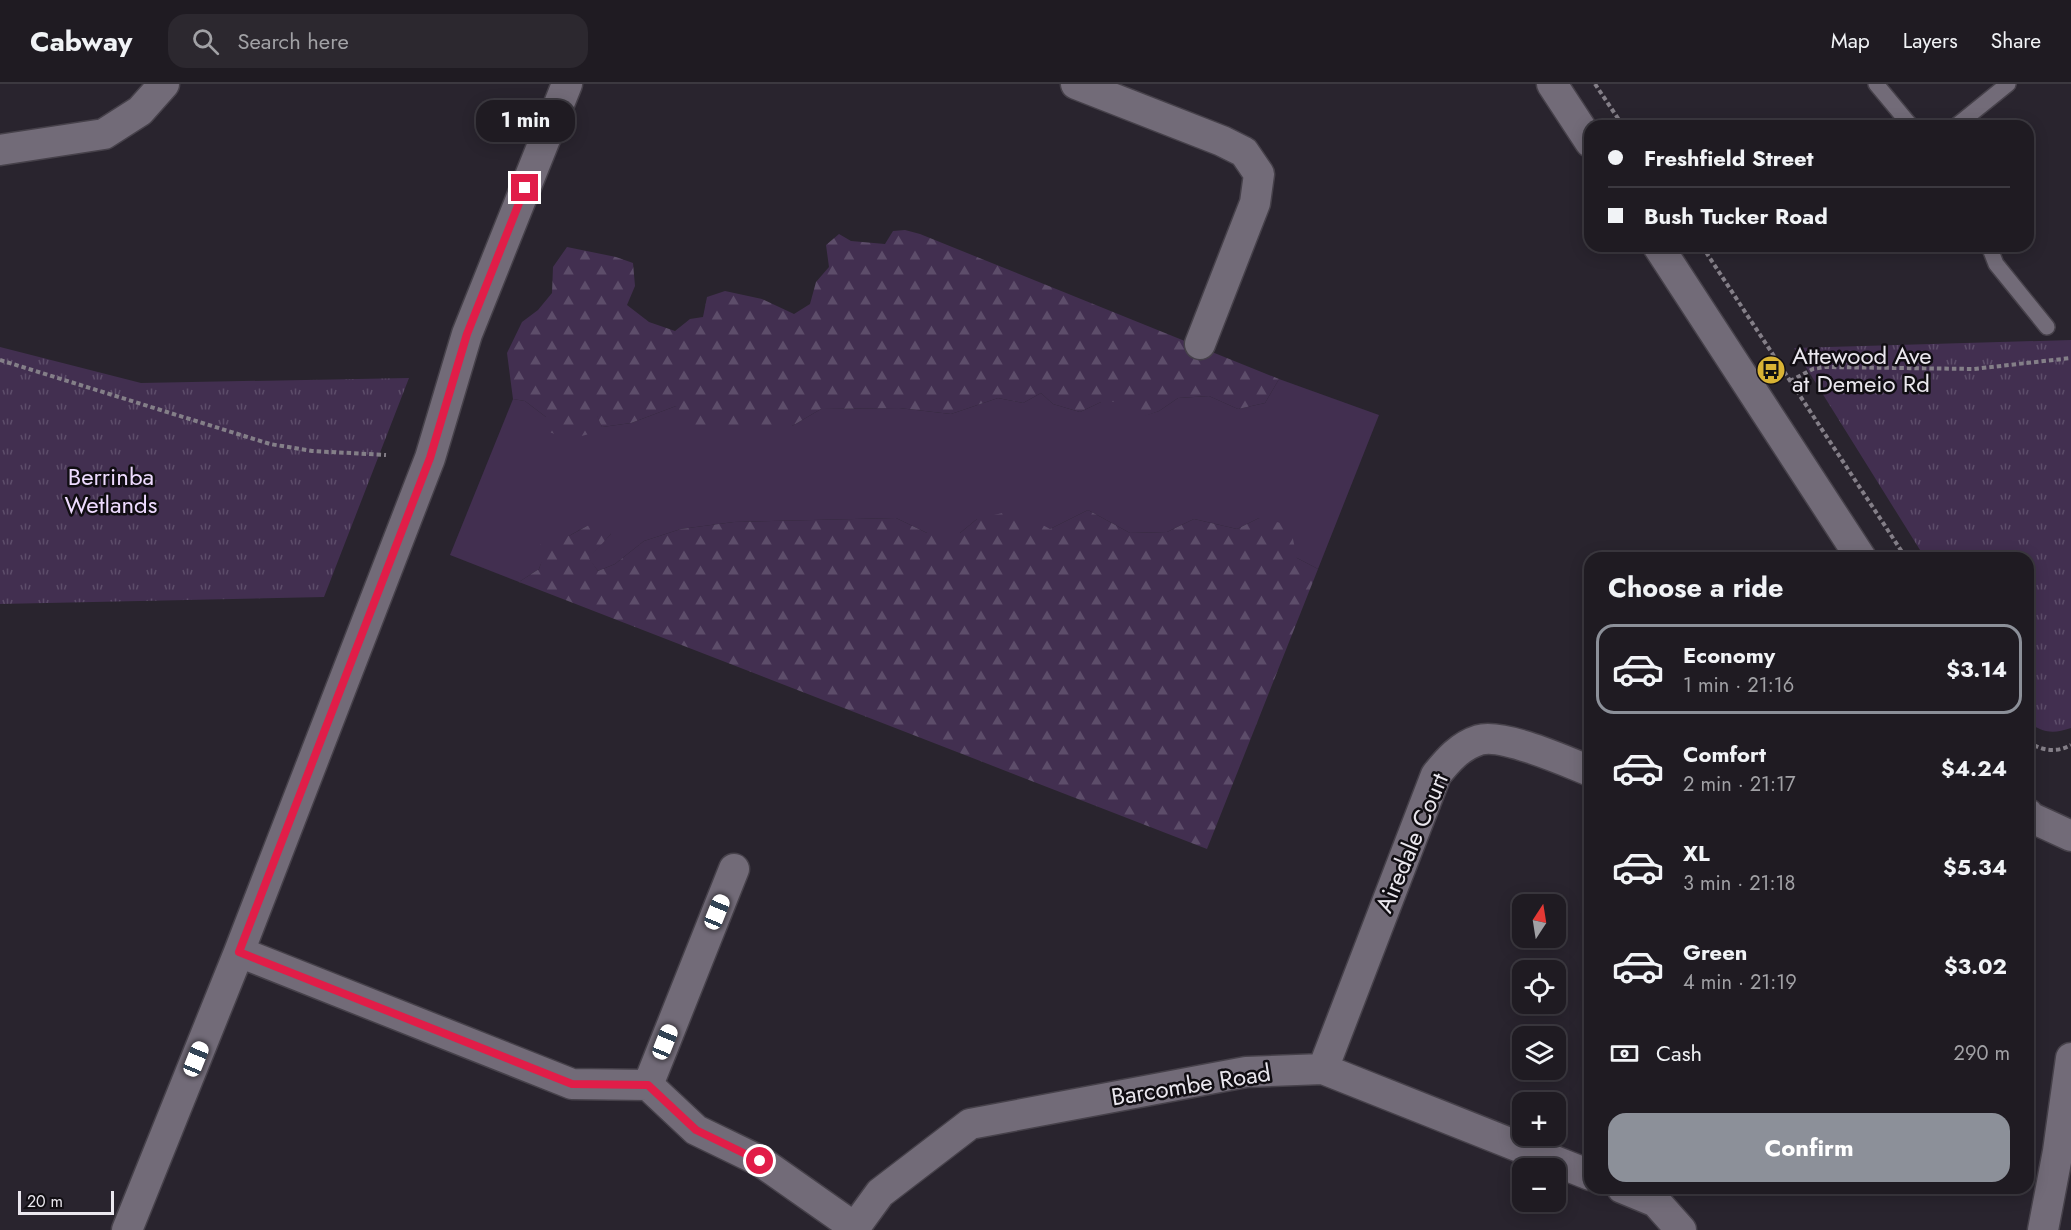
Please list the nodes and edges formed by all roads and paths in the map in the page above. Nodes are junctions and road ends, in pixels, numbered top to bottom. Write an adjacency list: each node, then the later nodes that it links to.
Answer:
1 (164, 84): 12 (street)
2 (567, 84): 30 (street)
3 (1076, 84): 17 (street)
4 (1552, 84): 11 (street)
5 (1595, 84): 8 (path)
6 (1876, 84): 9 (lane)
7 (2007, 84): 10 (lane)
8 (1619, 120)
9 (1906, 120)
10 (1963, 120)
11 (1584, 133)
12 (0, 150)
13 (1662, 252): 22 (street)
14 (1705, 252): 20 (path)
15 (1991, 252): 16 (lane)
16 (2047, 327)
17 (1200, 344)
18 (2071, 358): 20 (path)
19 (0, 360): 21 (path)
20 (1790, 381): 23 (path)
21 (386, 455)
22 (1858, 552)
23 (1902, 552)
24 (2034, 745): 25 (path)
25 (2071, 745)
26 (1584, 769): 32 (street, Airedale Court)
27 (2034, 819): 28 (street)
28 (2071, 836)
29 (734, 869): 33 (street)
30 (239, 952): 33 (street); 38 (street)
31 (2071, 1058): 34 (street)
32 (1323, 1070): 35 (street, Barcombe Road); 37 (street, Barcombe Road)
33 (648, 1085): 37 (street)
34 (2064, 1153): 40 (street)
35 (1584, 1173)
36 (1637, 1194): 39 (street)
37 (854, 1228)
38 (127, 1230)
39 (1682, 1230)
40 (2043, 1230)

